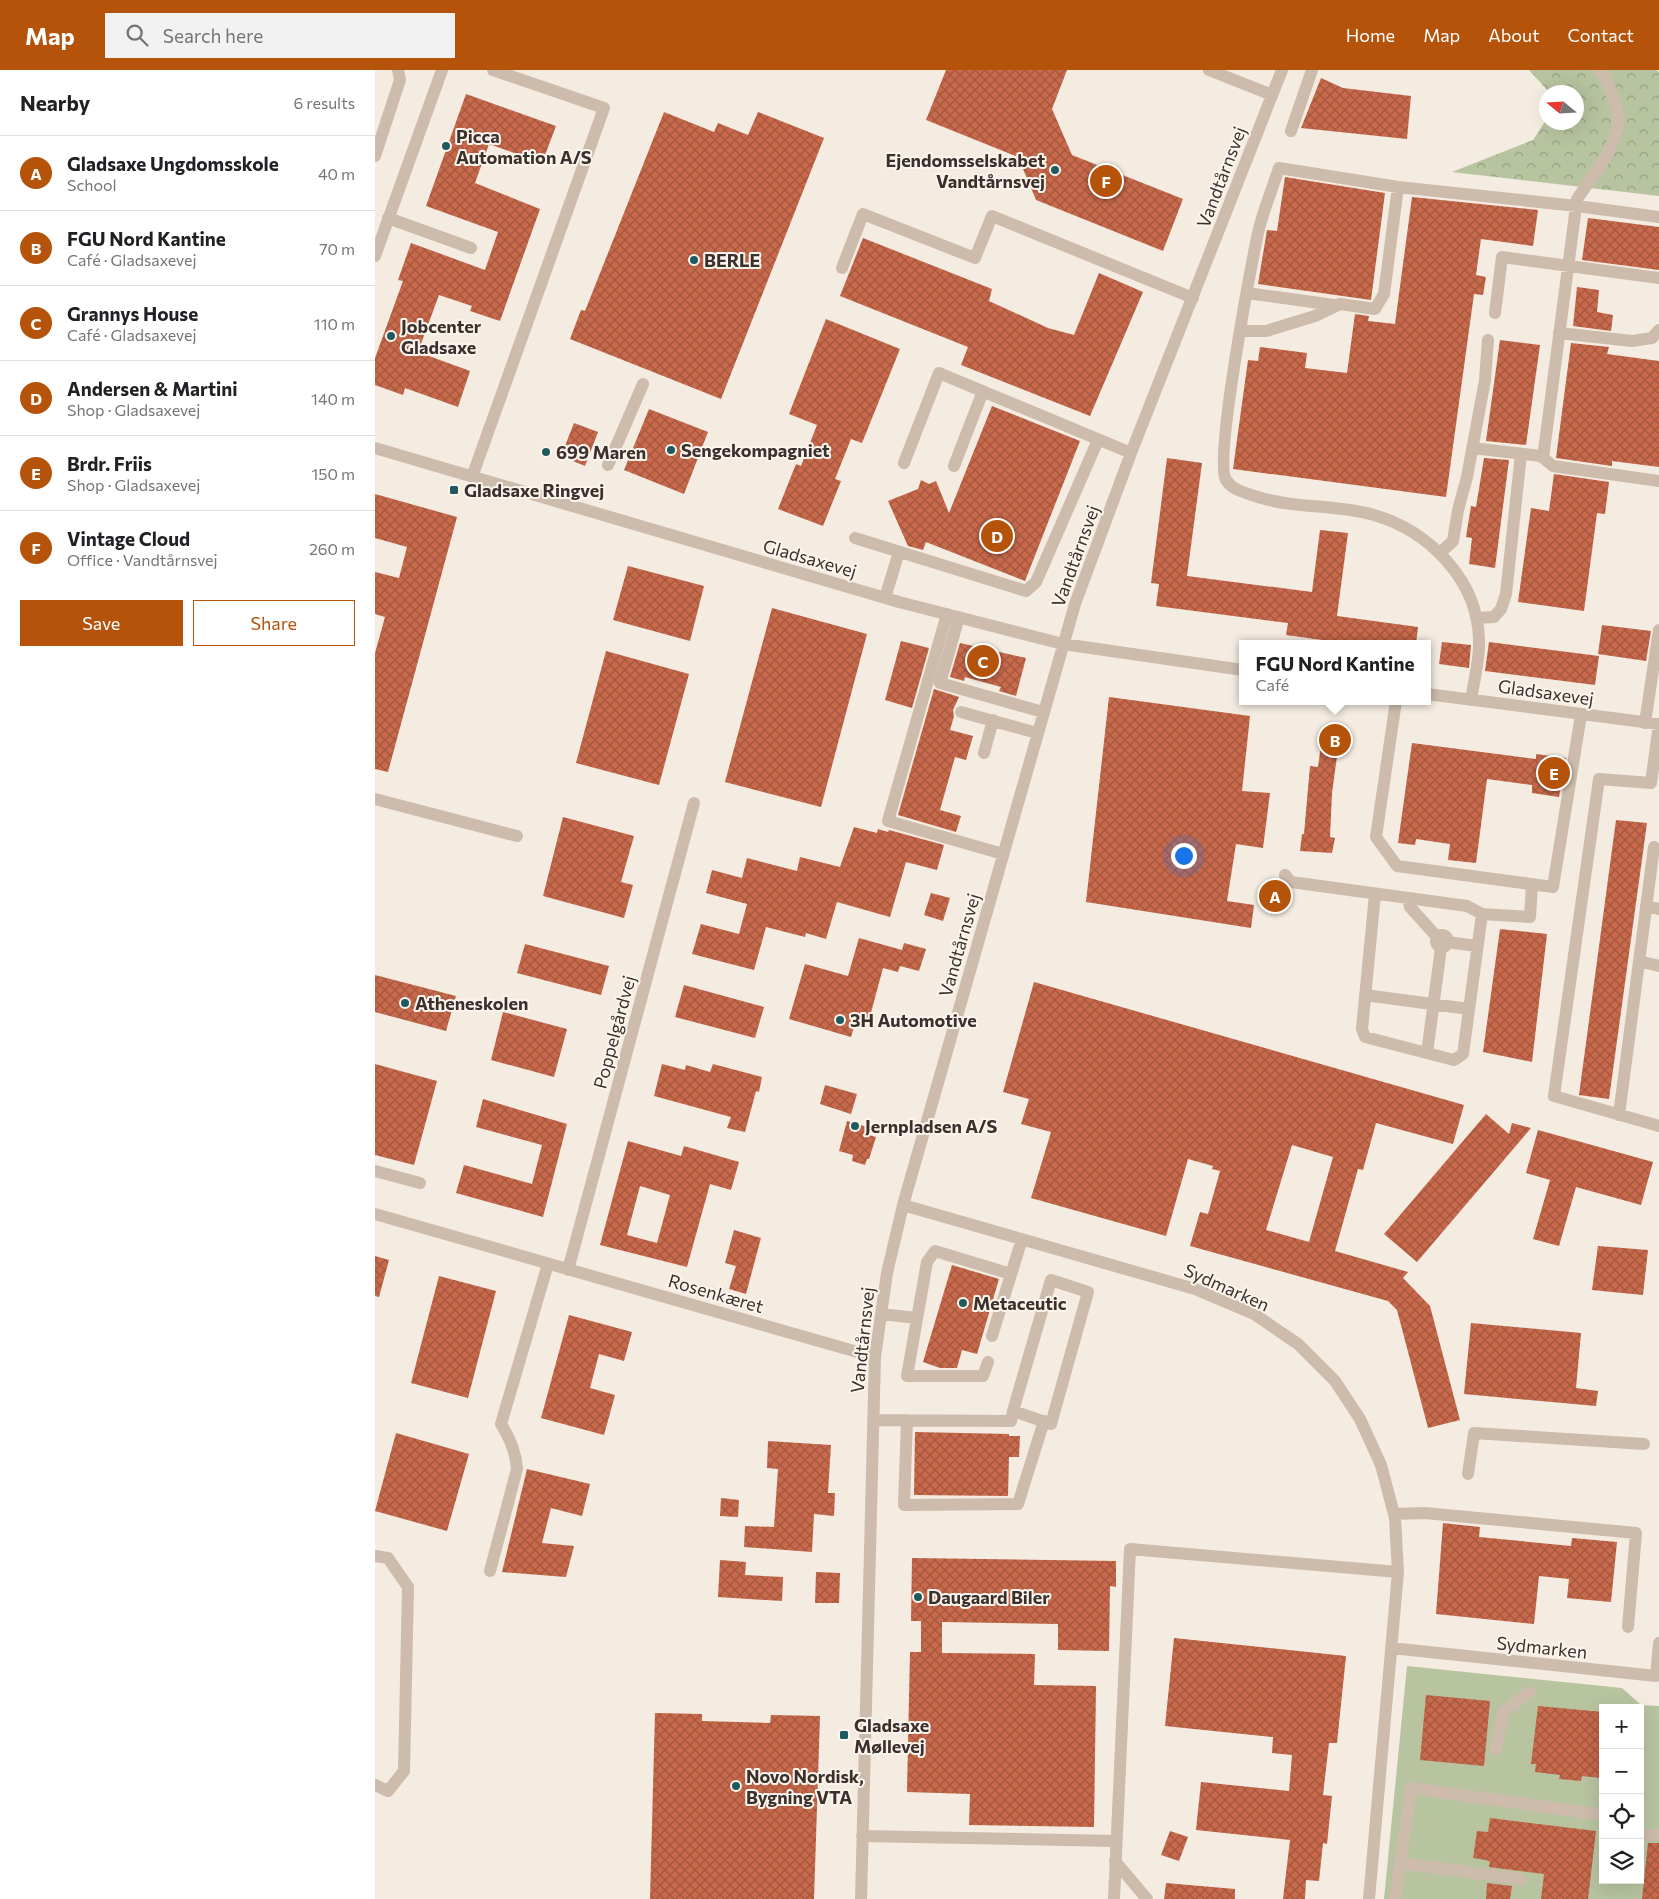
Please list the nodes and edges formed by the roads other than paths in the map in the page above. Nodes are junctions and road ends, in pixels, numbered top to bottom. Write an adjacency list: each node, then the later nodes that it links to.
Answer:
1 (398, 70): 10 (street)
2 (442, 70): 14 (street)
3 (493, 70): 39 (street)
4 (1209, 70): 8 (street)
5 (1282, 70): 8 (street, Vandtårnsvej)
6 (1312, 70): 9 (street)
7 (1599, 70): 12 (street)
8 (1272, 95): 21 (street, Vandtårnsvej)
9 (1291, 131)
10 (375, 156)
11 (1398, 187): 12 (street); 20 (street); 22 (street)
12 (1577, 206): 13 (street); 17 (street)
13 (1659, 217)
14 (389, 218): 15 (street); 16 (street)
15 (471, 248)
16 (375, 256)
17 (1569, 266): 19 (street); 23 (street); 26 (street)
18 (842, 268): 21 (street)
19 (1659, 278)
20 (1247, 293): 22 (street); 25 (street)
21 (1193, 298): 33 (street, Vandtårnsvej)
22 (1337, 305): 25 (street)
23 (1495, 313)
24 (1659, 330): 26 (street)
25 (1240, 331): 43 (street)
26 (1559, 333): 35 (street)
27 (1488, 340): 32 (street)
28 (643, 384): 37 (street)
29 (983, 392): 30 (street); 36 (street); 38 (street)
30 (1098, 440): 33 (street); 42 (street)
31 (375, 448): 39 (street, Gladsaxevej)
32 (1472, 448): 34 (street); 43 (street)
33 (1131, 453): 48 (street, Vandtårnsvej)
34 (1521, 454): 35 (street); 46 (street)
35 (1543, 458): 40 (street)
36 (904, 463)
37 (608, 465)
38 (953, 466)
39 (472, 477): 44 (street, Gladsaxevej)
40 (1659, 481)
41 (855, 538): 42 (street)
42 (899, 552): 44 (street)
43 (1440, 553): 46 (street)
44 (885, 598): 45 (street, Gladsaxevej)
45 (953, 616): 48 (street, Gladsaxevej); 55 (street); 66 (street)
46 (1476, 618): 52 (street)
47 (1659, 630): 49 (street)
48 (1063, 644): 50 (street, Gladsaxevej); 55 (street, Vandtårnsvej)
49 (1657, 661): 58 (street)
50 (1239, 669)
51 (1431, 695): 52 (street, Gladsaxevej)
52 (1471, 700): 56 (street, Gladsaxevej)
53 (1395, 705): 68 (street)
54 (961, 712): 57 (street)
55 (1043, 712): 60 (street, Vandtårnsvej)
56 (1581, 715): 58 (street, Gladsaxevej); 68 (street)
57 (993, 720): 60 (street); 61 (street)
58 (1645, 723): 59 (street, Gladsaxevej)
59 (1659, 724): 81 (street)
60 (1037, 733): 66 (street, Vandtårnsvej)
61 (984, 753)
62 (375, 799): 64 (street)
63 (694, 803): 89 (street, Poppelgårdvej)
64 (517, 836)
65 (1654, 847): 71 (street)
66 (1003, 854): 85 (street, Vandtårnsvej)
67 (1285, 875): 69 (street)
68 (1532, 884): 72 (street)
69 (1375, 894): 70 (street); 77 (street)
70 (1408, 898): 72 (street); 73 (street)
71 (1653, 907): 75 (street)
72 (1481, 914): 74 (street)
73 (1442, 942): 74 (street); 78 (street)
74 (1477, 946): 79 (street)
75 (1639, 961): 76 (street); 81 (street)
76 (1659, 966)
77 (1365, 994): 78 (street); 80 (street)
78 (1433, 1004): 79 (street); 80 (street)
79 (1469, 1009): 80 (street)
80 (1427, 1053)
81 (1619, 1115): 82 (street)
82 (1659, 1126)
83 (375, 1171): 84 (street)
84 (420, 1183)
85 (903, 1205): 87 (street, Sydmarken); 91 (street, Vandtårnsvej)
86 (375, 1214): 88 (street, Rosenkæret)
87 (1022, 1239): 90 (street); 102 (street, Sydmarken)
88 (547, 1264): 89 (street, Rosenkæret); 104 (street)
89 (567, 1270): 94 (street, Rosenkæret)
90 (1011, 1274): 92 (street); 93 (street)
91 (881, 1314): 92 (street); 94 (street, Vandtårnsvej)
92 (917, 1318): 95 (street)
93 (992, 1336)
94 (875, 1357): 97 (street, Vandtårnsvej)
95 (988, 1362)
96 (1013, 1411): 98 (street); 99 (street); 99 (street)
97 (873, 1420): 98 (street); 114 (street, Vandtårnsvej)
98 (907, 1420): 99 (street)
99 (1044, 1421)
100 (1644, 1444): 101 (street)
101 (1468, 1474)
102 (1394, 1514): 105 (street, Sydmarken); 106 (street)
103 (375, 1556): 111 (street)
104 (490, 1571)
105 (1399, 1572): 108 (street, Sydmarken); 116 (street)
106 (1628, 1627)
107 (1659, 1643): 108 (street, Sydmarken)
108 (1391, 1648): 123 (street, Sydmarken)
109 (1530, 1692): 110 (street)
110 (1496, 1749)
111 (375, 1785)
112 (1599, 1814): 118 (street)
113 (1644, 1834): 115 (street)
114 (862, 1836): 116 (street); 120 (street, Vandtårnsvej)
115 (1659, 1836)
116 (1115, 1841): 117 (street)
117 (1115, 1861): 121 (street); 122 (street)
118 (1400, 1863): 119 (street); 124 (street)
119 (1521, 1880)
120 (861, 1899)
121 (1114, 1899)
122 (1147, 1899)
123 (1369, 1899)
124 (1395, 1899)

